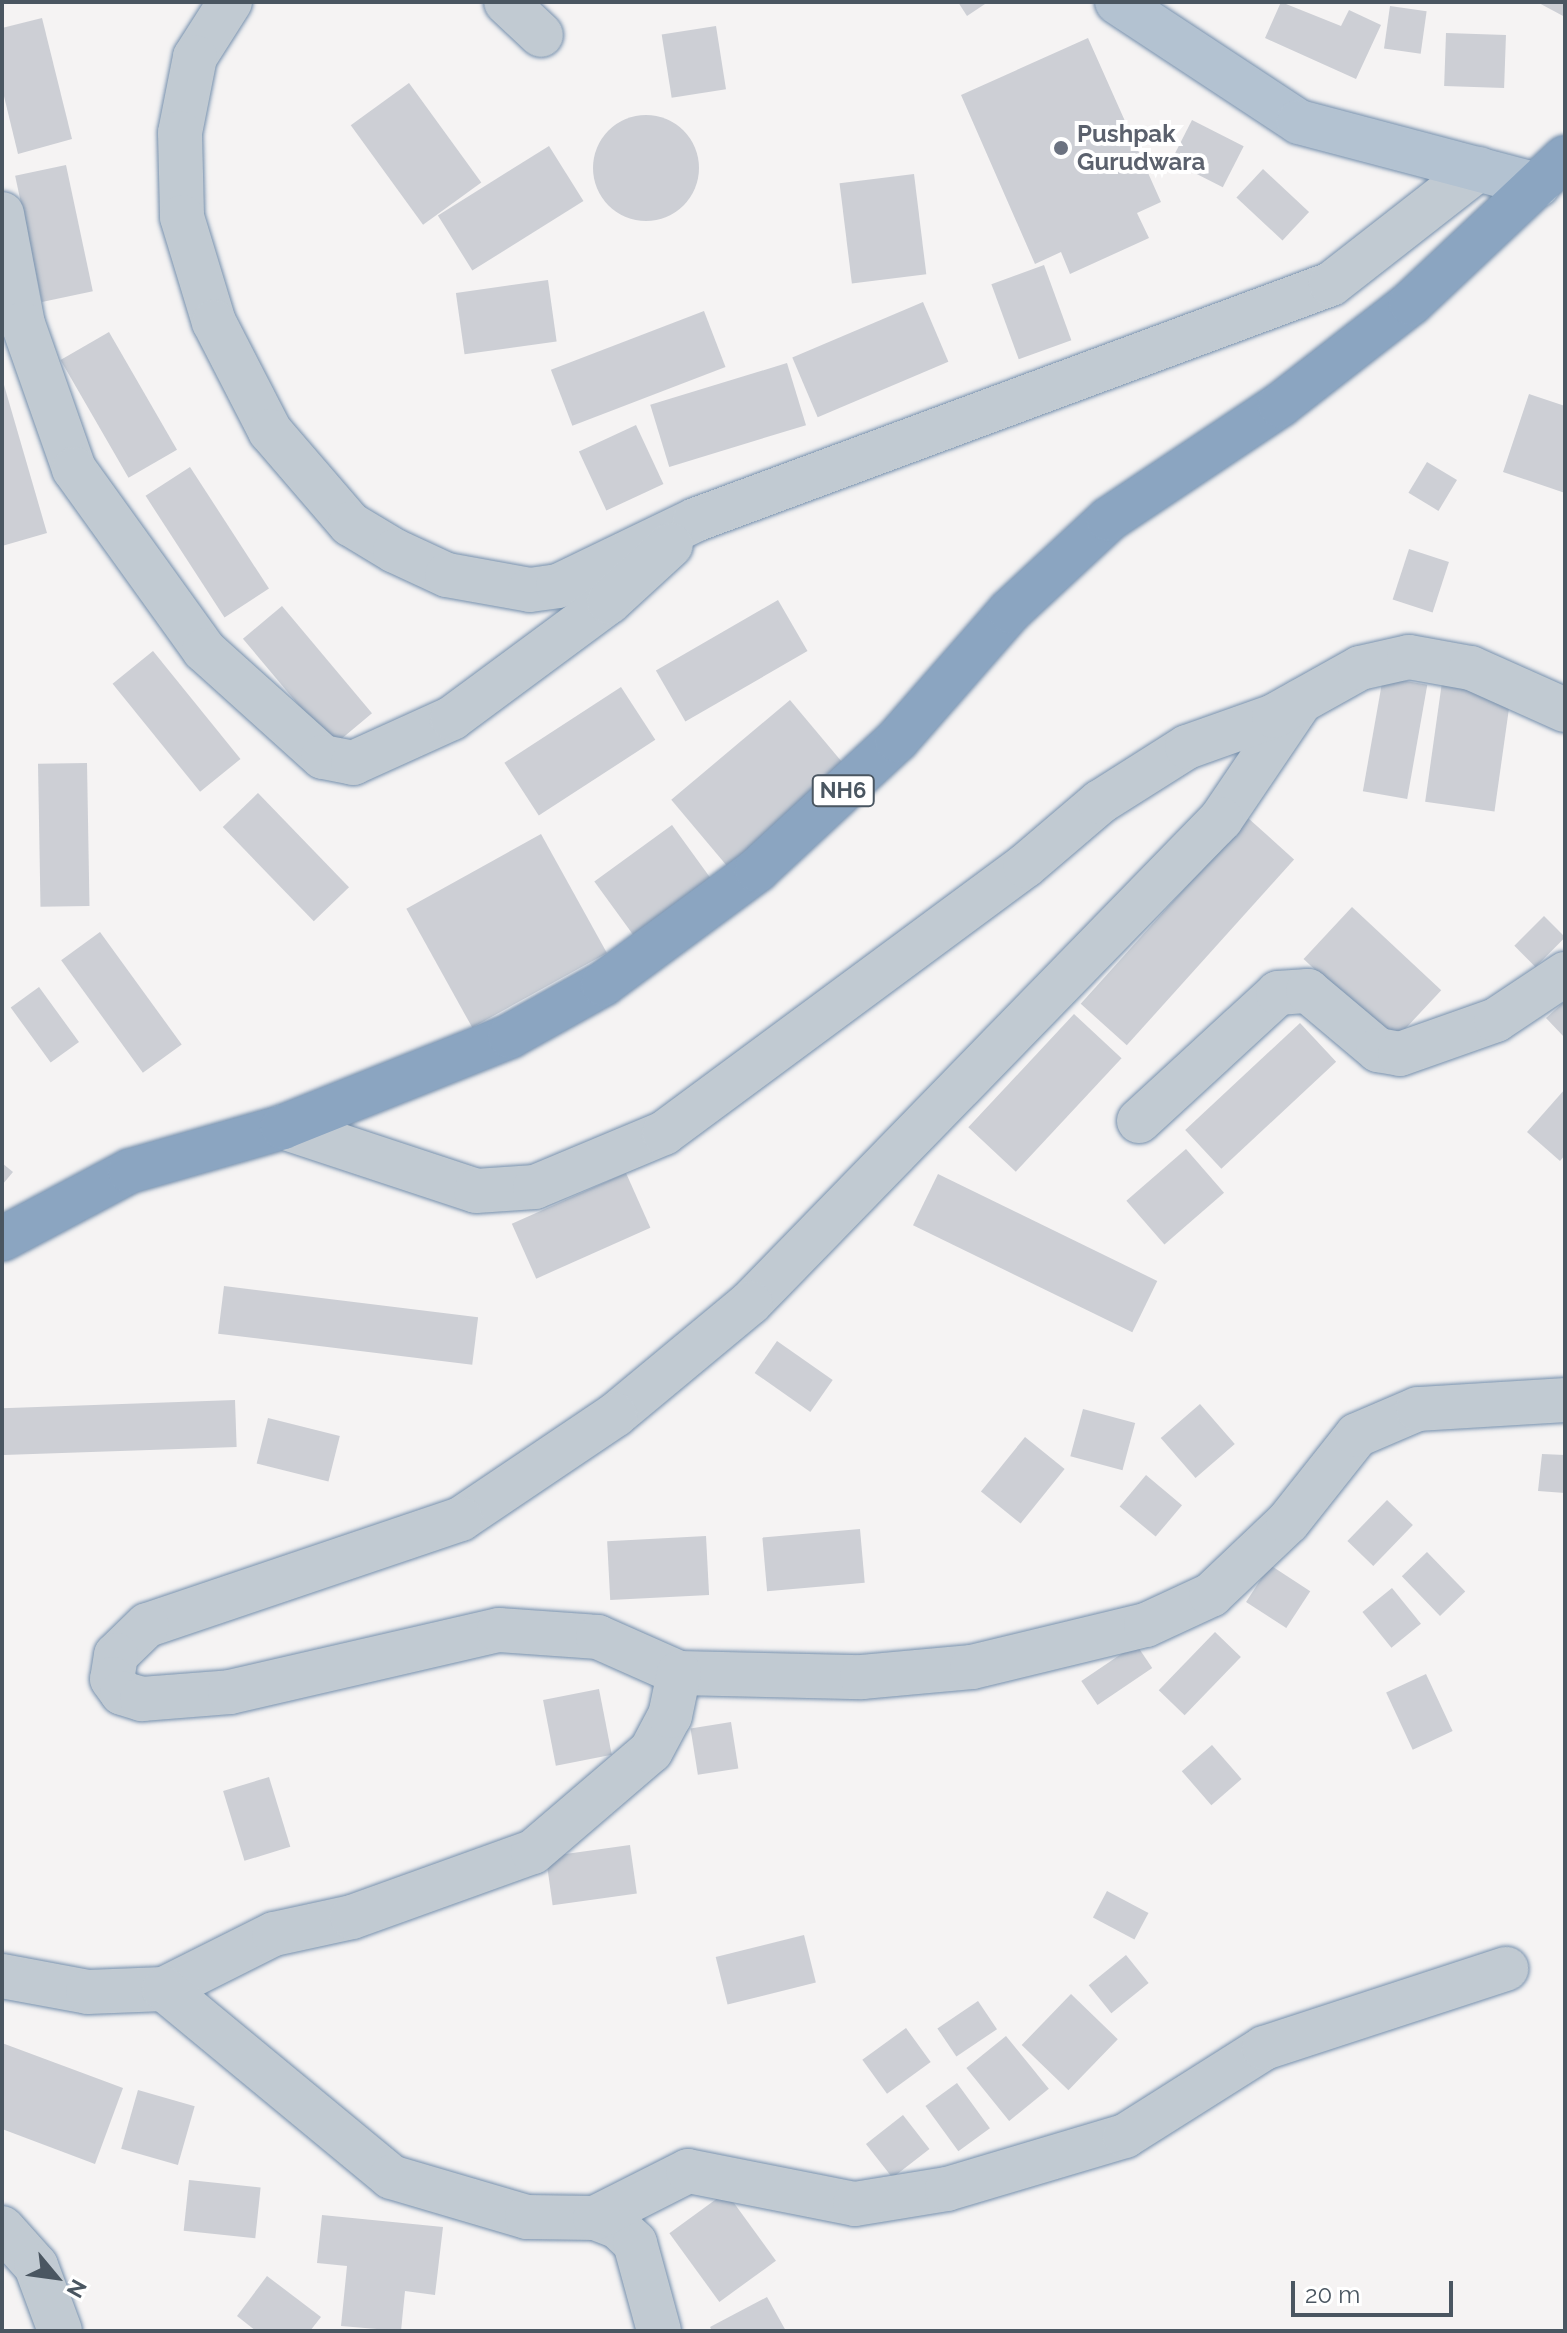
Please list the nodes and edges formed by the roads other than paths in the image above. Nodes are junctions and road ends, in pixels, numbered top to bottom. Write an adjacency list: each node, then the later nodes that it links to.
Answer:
1 (230, 2): 8 (street)
2 (506, 2): 4 (street)
3 (1117, 2): 5 (main road)
4 (541, 35)
5 (1478, 169): 6 (main road); 8 (street)
6 (1551, 172): 13 (highway, NH6)
7 (2, 214): 8 (street)
8 (695, 520)
9 (1301, 701): 10 (street); 13 (street); 16 (street)
10 (1565, 710)
11 (1565, 974): 12 (street)
12 (1139, 1121)
13 (283, 1127): 14 (highway, NH6)
14 (2, 1239)
15 (1565, 1400): 16 (street)
16 (679, 1673): 19 (street)
17 (1506, 1969): 20 (street)
18 (2, 1976): 19 (street)
19 (164, 1989): 20 (street)
20 (595, 2218): 23 (street)
21 (2, 2228): 22 (street)
22 (60, 2331)
23 (659, 2331)

